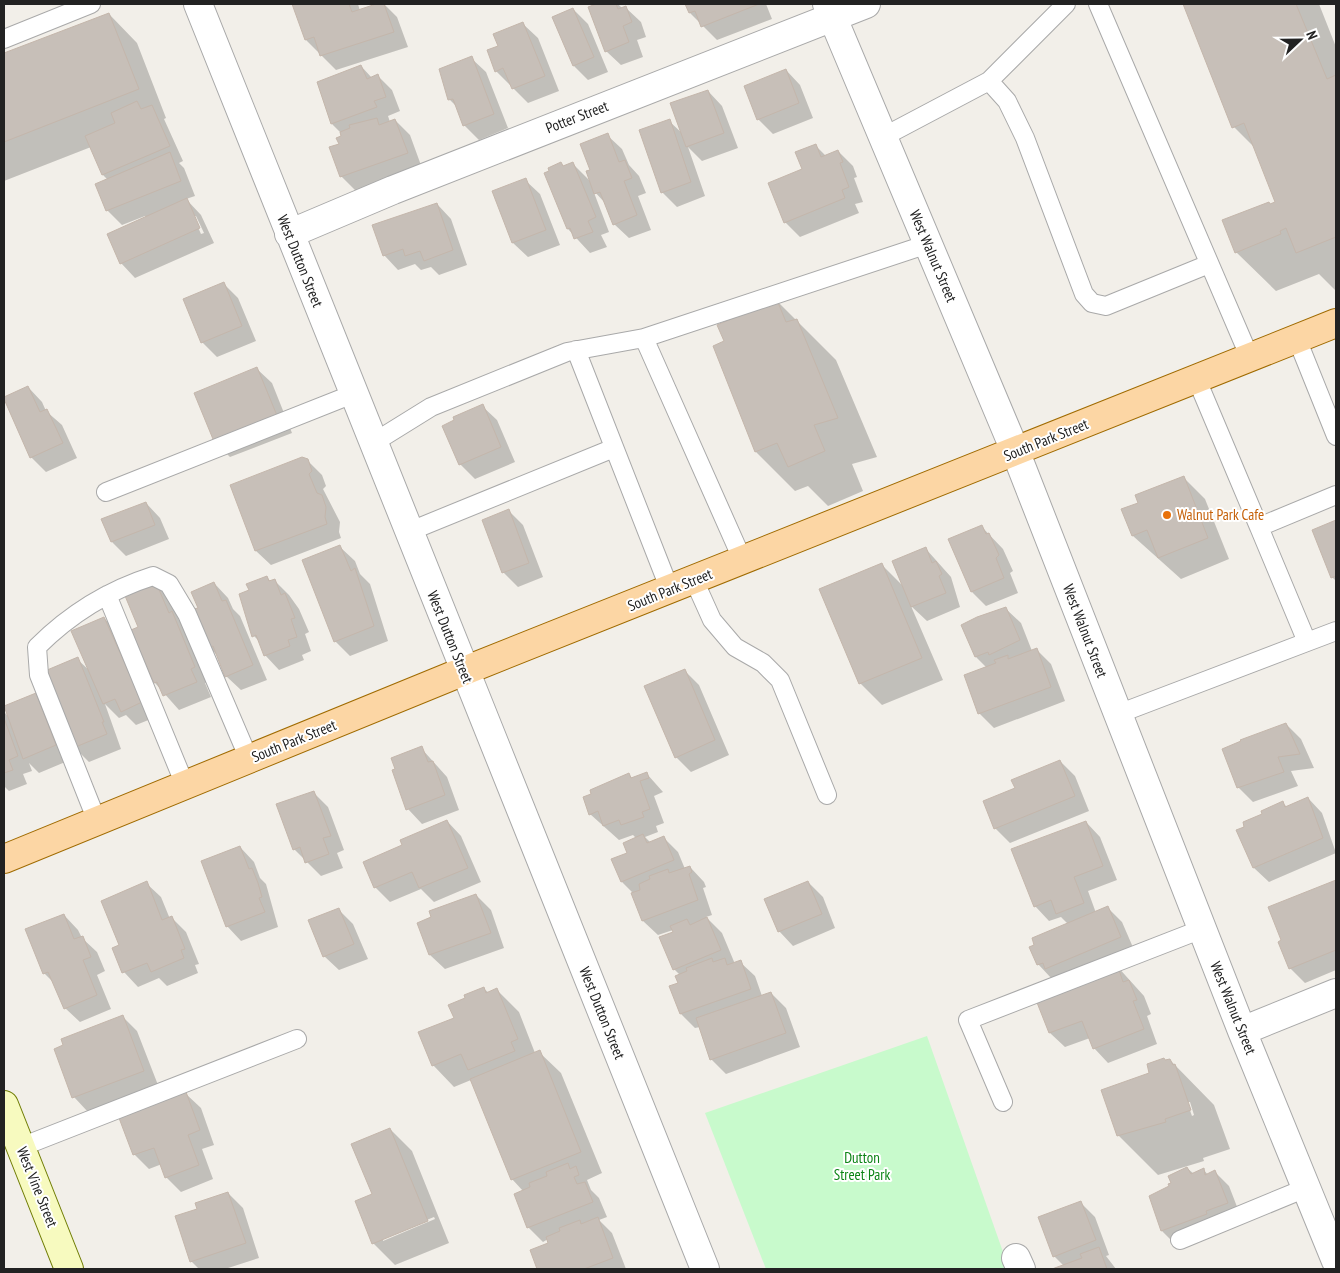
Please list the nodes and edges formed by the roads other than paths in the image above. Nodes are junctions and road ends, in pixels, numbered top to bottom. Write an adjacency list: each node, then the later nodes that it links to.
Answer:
1 (91, 4): 7 (lane)
2 (198, 4): 10 (street, West Dutton Street)
3 (866, 4): 6 (street, Potter Street)
4 (1066, 4): 8 (lane)
5 (1098, 4): 12 (lane)
6 (829, 11): 9 (street, West Walnut Street); 10 (street, Potter Street)
7 (4, 39)
8 (989, 81): 9 (lane); 12 (lane)
9 (883, 137): 11 (street, West Walnut Street)
10 (289, 234): 19 (street, West Dutton Street)
11 (928, 244): 14 (lane); 23 (street, West Walnut Street)
12 (1209, 264): 17 (lane)
13 (1336, 323): 15 (main road, South Park Street)
14 (644, 338): 16 (lane); 28 (lane)
15 (1298, 339): 17 (main road, South Park Street); 20 (lane)
16 (576, 350): 21 (lane); 22 (lane)
17 (1250, 358): 18 (main road, South Park Street)
18 (1197, 380): 23 (main road, South Park Street); 26 (lane)
19 (353, 394): 21 (street, West Dutton Street); 24 (lane)
20 (1336, 436)
21 (373, 443): 27 (street, West Dutton Street)
22 (614, 448): 27 (lane); 29 (lane)
23 (1016, 452): 28 (main road, South Park Street); 34 (street, West Walnut Street)
24 (106, 492)
25 (1336, 495): 26 (lane)
26 (1259, 527): 32 (lane)
27 (408, 532): 33 (street, West Dutton Street)
28 (742, 561): 29 (main road, South Park Street)
29 (682, 585): 33 (main road, South Park Street); 37 (lane)
30 (107, 595): 35 (lane); 36 (lane); 38 (lane)
31 (1336, 632): 32 (lane)
32 (1307, 642): 34 (lane)
33 (464, 671): 35 (main road, South Park Street); 51 (street, West Dutton Street)
34 (1118, 714): 40 (street, West Walnut Street)
35 (249, 759): 36 (main road, South Park Street)
36 (185, 785): 38 (main road, South Park Street)
37 (827, 795)
38 (96, 821): 39 (main road, South Park Street)
39 (4, 859)
40 (1202, 929): 42 (street, West Walnut Street); 44 (lane)
41 (1336, 993): 42 (street)
42 (1242, 1032): 47 (street, West Walnut Street)
43 (297, 1039): 46 (lane)
44 (1003, 1102)
45 (4, 1105): 46 (street, West Vine Street)
46 (21, 1147): 50 (street, West Vine Street)
47 (1306, 1188): 48 (lane); 49 (street, West Walnut Street)
48 (1180, 1240)
49 (1336, 1261)
50 (70, 1269)
51 (705, 1269)

